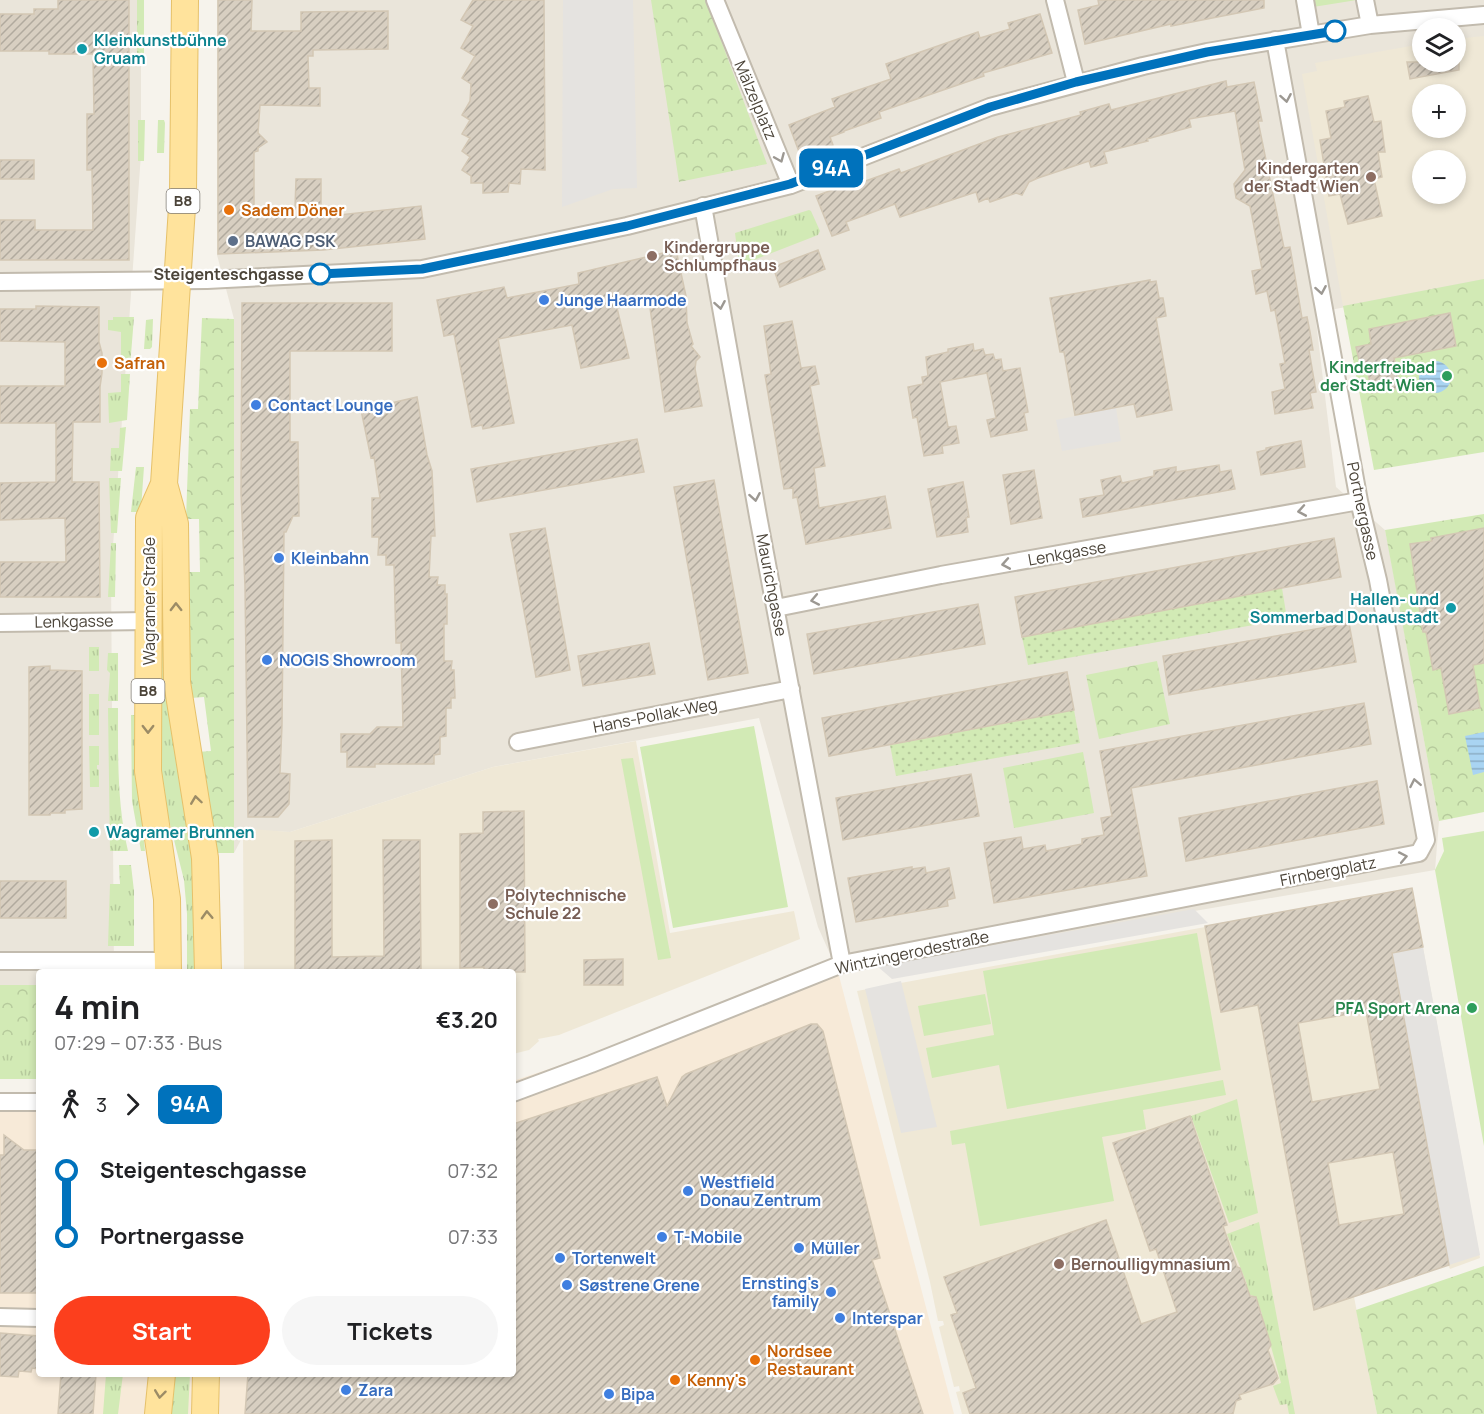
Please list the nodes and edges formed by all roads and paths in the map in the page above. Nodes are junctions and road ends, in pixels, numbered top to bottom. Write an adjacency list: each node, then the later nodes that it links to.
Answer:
1 (184, 0): 13 (main road, Wagramer Straße / B8)
2 (715, 0): 11 (street, Mälzelplatz, one-way to 11)
3 (1055, 0): 10 (street)
4 (1305, 0): 8 (street)
5 (1365, 0): 7 (street)
6 (1484, 15): 7 (street)
7 (1370, 25): 8 (street)
8 (1311, 35): 9 (street)
9 (1275, 40): 10 (street); 16 (street, Portnergasse, one-way to 16)
10 (1076, 82): 11 (street)
11 (790, 184): 12 (street)
12 (704, 206): 13 (street); 17 (street, Maurichgasse, one-way to 17)
13 (177, 280): 14 (street); 15 (main road, Wagramer Straße / B8)
14 (0, 282)
15 (164, 484): 18 (main road, Wagramer Straße / B8); 27 (main road, Wagramer Straße / B8, one-way to 15)
16 (1359, 501): 17 (street, Lenkgasse, one-way to 17); 22 (street, Portnergasse, one-way to 16)
17 (776, 608): 20 (street, Maurichgasse)
18 (148, 621): 19 (street, Lenkgasse); 26 (main road, Wagramer Straße / B8, one-way to 26)
19 (0, 623)
20 (791, 689): 21 (street, Hans-Pollak-Weg); 25 (street, Maurichgasse)
21 (518, 742)
22 (1426, 840): 23 (street, Firnbergplatz, one-way to 22)
23 (1222, 891): 25 (street, Wintzingerodestraße)
24 (0, 961): 26 (street)
25 (842, 964): 28 (street, Wintzingerodestraße)
26 (168, 967)
27 (208, 969)
28 (516, 1092)
29 (0, 1102): 30 (street)
30 (36, 1102)
31 (0, 1317): 32 (street)
32 (36, 1318)
33 (162, 1377): 35 (main road, one-way to 35)
34 (206, 1377): 36 (main road)
35 (158, 1414)
36 (205, 1414)

